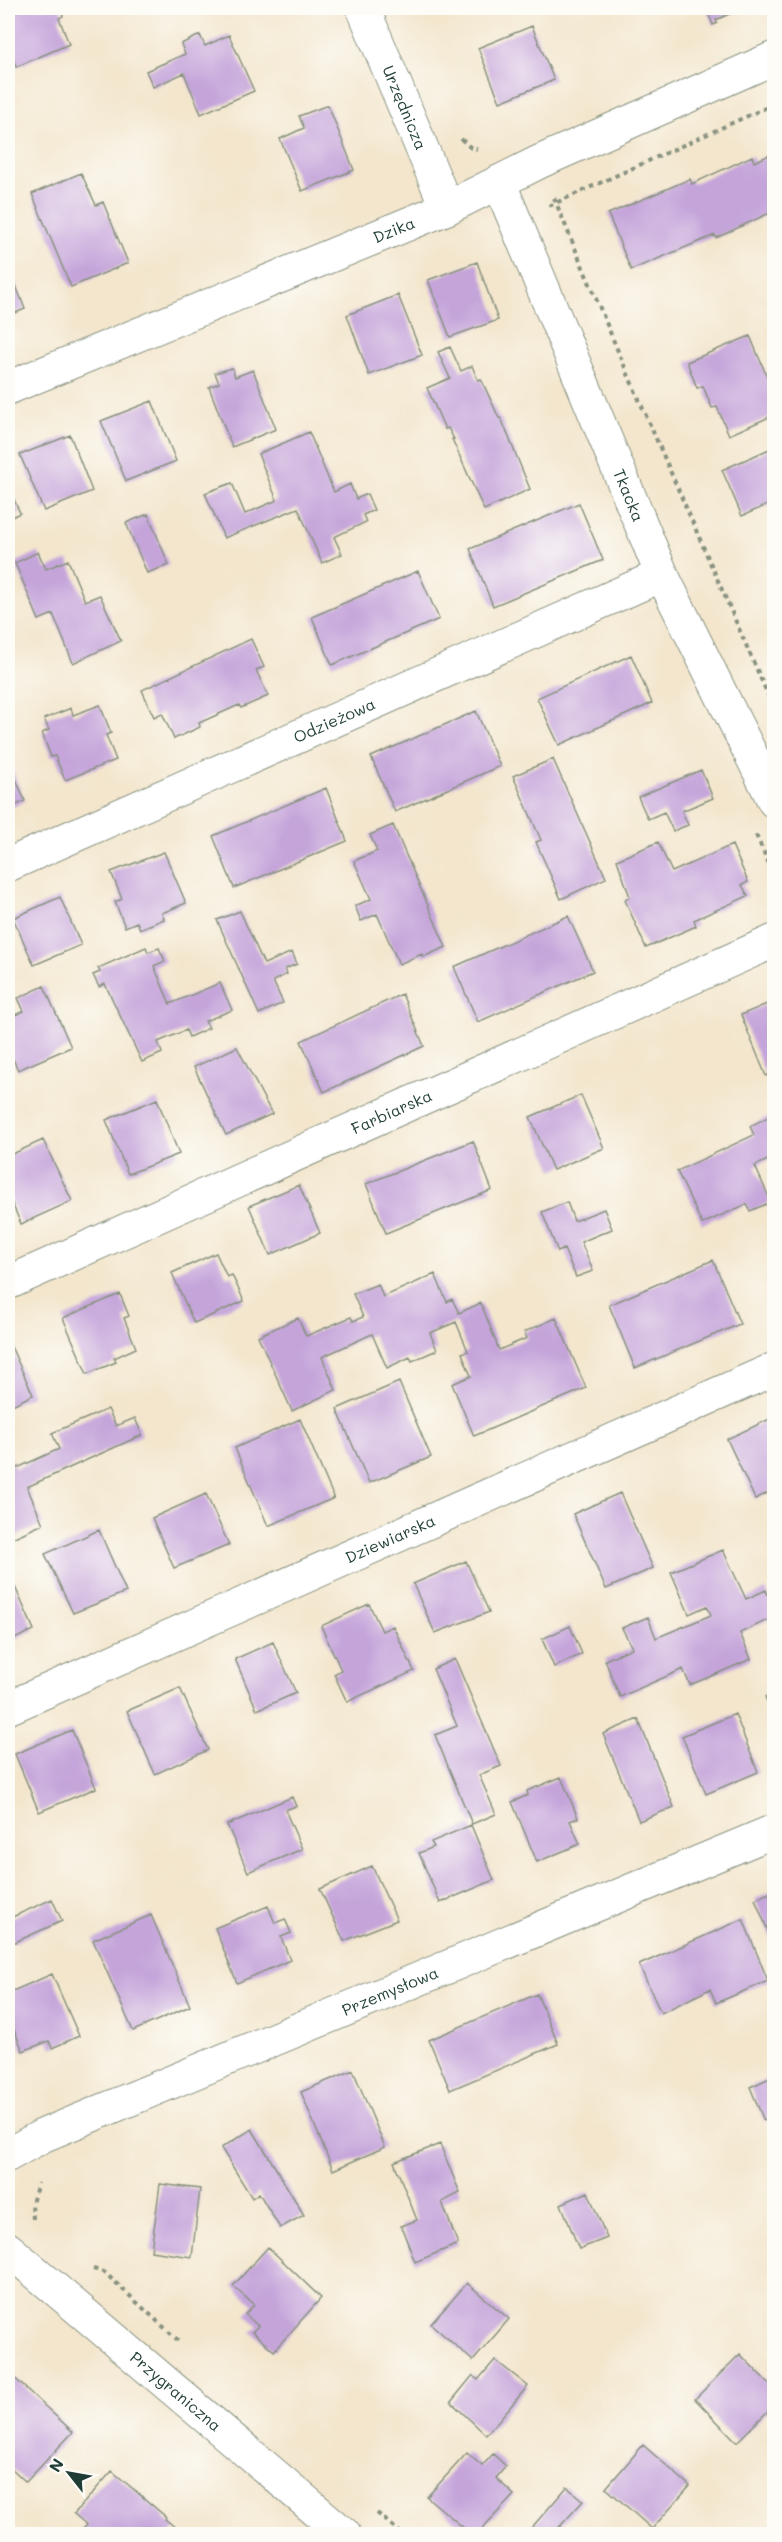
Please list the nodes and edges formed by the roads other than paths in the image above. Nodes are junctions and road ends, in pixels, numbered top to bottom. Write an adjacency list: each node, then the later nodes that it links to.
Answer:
1 (363, 8): 4 (street, Urzędnicza)
2 (774, 58): 3 (street, Dzika)
3 (499, 182): 4 (street, Dzika); 6 (street, Tkacka)
4 (447, 208): 5 (street, Dzika)
5 (8, 388)
6 (662, 575): 7 (street, Tkacka); 8 (street, Odzieżowa)
7 (774, 801)
8 (8, 865)
9 (774, 941): 10 (street, Farbiarska)
10 (8, 1283)
11 (774, 1369): 12 (street, Dziewiarska)
12 (8, 1708)
13 (774, 1831): 14 (street, Przemysłowa)
14 (8, 2155)
15 (8, 2249): 16 (street, Przygraniczna)
16 (344, 2535)

